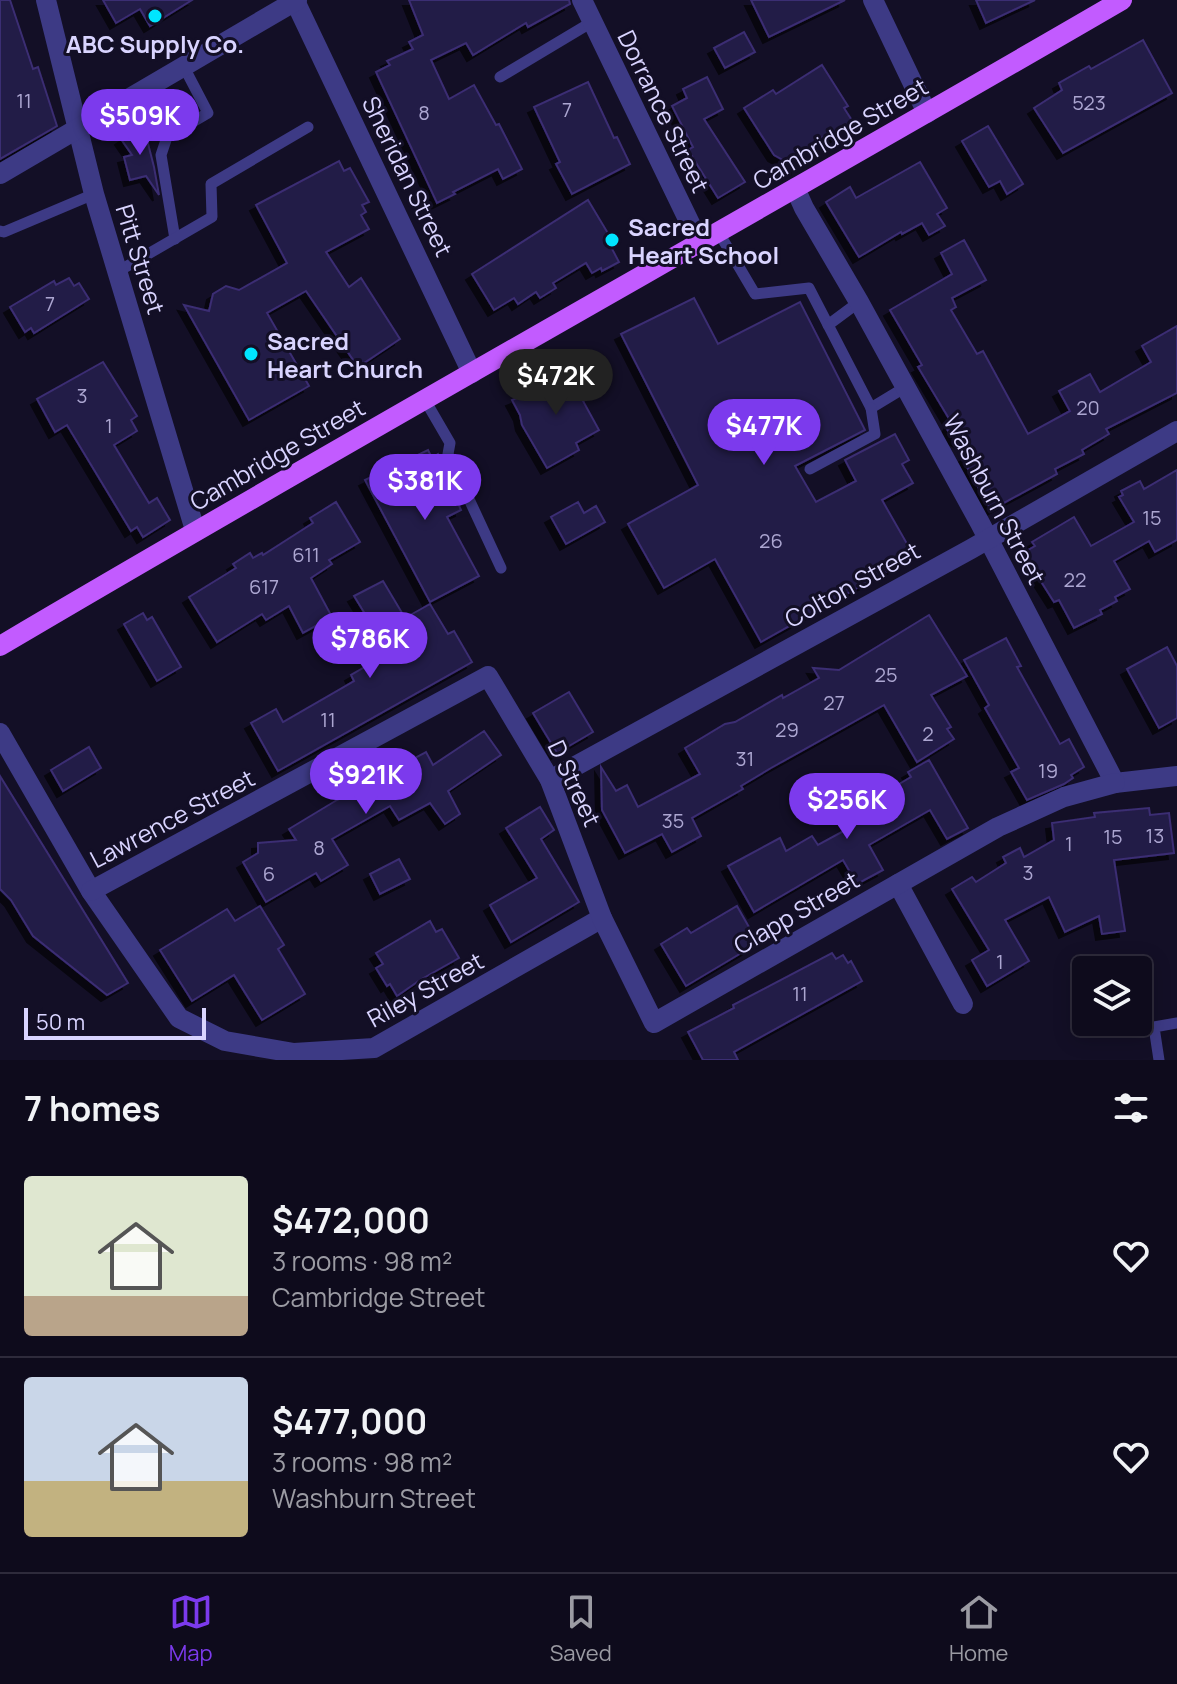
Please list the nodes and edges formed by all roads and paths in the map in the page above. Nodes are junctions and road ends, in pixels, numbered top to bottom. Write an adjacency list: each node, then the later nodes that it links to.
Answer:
1 (46, 0): 11 (street, Pitt Street)
2 (582, 0): 6 (street, Dorrance Street)
3 (873, 0): 9 (street)
4 (1122, 0): 9 (main road, Cambridge Street)
5 (296, 1): 7 (street); 22 (street, Sheridan Street)
6 (592, 22): 8 (lane); 18 (street, Dorrance Street)
7 (184, 67): 11 (street); 17 (lane)
8 (500, 77)
9 (927, 113): 13 (main road, Cambridge Street)
10 (308, 127): 17 (lane)
11 (78, 131): 12 (street); 14 (street, Pitt Street)
12 (0, 174)
13 (795, 188): 16 (main road, Cambridge Street); 20 (street, Washburn Street)
14 (94, 194): 15 (lane); 19 (street, Pitt Street)
15 (0, 231)
16 (719, 233): 18 (main road, Cambridge Street); 21 (lane)
17 (175, 239): 19 (lane)
18 (700, 244): 22 (main road, Cambridge Street)
19 (117, 272): 28 (street, Pitt Street)
20 (859, 302): 21 (lane); 23 (street, Washburn Street)
21 (828, 325): 25 (lane)
22 (472, 373): 24 (main road, Cambridge Street)
23 (904, 388): 25 (lane); 29 (street, Washburn Street)
24 (425, 400): 28 (main road, Cambridge Street); 30 (lane)
25 (871, 408): 27 (lane)
26 (1177, 431): 29 (street, Colton Street)
27 (810, 469)
28 (195, 530): 31 (main road, Cambridge Street)
29 (988, 539): 35 (street, Colton Street); 36 (street, Washburn Street)
30 (501, 568)
31 (0, 646)
32 (488, 676): 35 (street, D Street); 38 (street, Lawrence Street)
33 (0, 733): 38 (street, Riley Street)
34 (1177, 776): 36 (street)
35 (550, 780): 39 (street, D Street)
36 (1115, 783): 37 (street, Clapp Street)
37 (898, 884): 39 (street, Clapp Street); 40 (street)
38 (91, 891): 39 (street, Riley Street)
39 (602, 918)
40 (963, 1004)
41 (1177, 1023): 42 (lane)
42 (1159, 1060)

